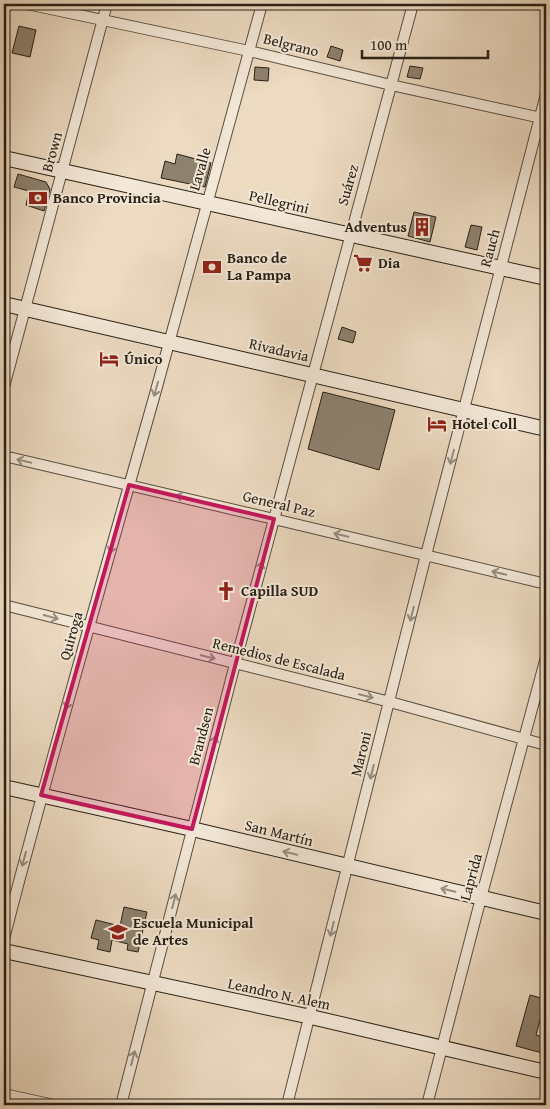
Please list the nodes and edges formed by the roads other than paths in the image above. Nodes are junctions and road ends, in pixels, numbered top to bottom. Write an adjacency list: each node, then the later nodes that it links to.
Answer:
1 (27, 4): 5 (street, Belgrano)
2 (107, 4): 5 (street, Brown)
3 (262, 4): 6 (street, Lavalle)
4 (412, 4): 7 (street, Suárez)
5 (103, 20): 6 (street, Belgrano); 11 (street, Brown)
6 (249, 51): 7 (street, Belgrano); 12 (street, Lavalle)
7 (391, 85): 9 (street, Belgrano); 13 (street, Suárez)
8 (546, 94): 9 (street, Rauch)
9 (543, 119): 14 (street, Rauch)
10 (4, 158): 11 (main road, Pellegrini)
11 (62, 171): 12 (main road, Pellegrini); 17 (street, Brown)
12 (206, 202): 13 (main road, Pellegrini); 18 (street, Lavalle)
13 (349, 234): 14 (main road, Pellegrini); 19 (street, Suárez)
14 (500, 268): 15 (main road, Pellegrini); 21 (street, Rauch)
15 (546, 278)
16 (4, 304): 17 (main road, Rivadavia)
17 (26, 309): 18 (main road, Rivadavia); 20 (street, Brown)
18 (169, 342): 19 (main road, Rivadavia); 24 (street, Quiroga, one-way to 24)
19 (312, 375): 21 (main road, Rivadavia); 25 (street, Brandsen)
20 (4, 387)
21 (465, 410): 22 (main road, Rivadavia); 26 (street, Maroni, one-way to 26)
22 (546, 429)
23 (4, 456): 24 (street, General Paz, one-way to 23)
24 (129, 485): 25 (street, General Paz, one-way to 24); 29 (street, Quiroga, one-way to 29)
25 (274, 519): 26 (street, General Paz, one-way to 25); 31 (street, Brandsen, one-way to 25)
26 (426, 555): 27 (street, General Paz, one-way to 26); 32 (street, Maroni, one-way to 32)
27 (546, 584)
28 (4, 605): 29 (street, Remedios de Escalada, one-way to 29)
29 (89, 627): 31 (street, Remedios de Escalada, one-way to 31); 36 (street, Quiroga, one-way to 36)
30 (546, 657): 33 (street, Laprida)
31 (235, 664): 32 (street, Remedios de Escalada, one-way to 32); 37 (street, Brandsen, one-way to 31)
32 (390, 702): 33 (street, Remedios de Escalada); 38 (street, Maroni, one-way to 38)
33 (524, 740): 34 (street, Remedios de Escalada); 39 (street, Laprida)
34 (546, 745)
35 (4, 787): 36 (main road, San Martín)
36 (41, 795): 37 (main road, San Martín); 41 (street, Quiroga, one-way to 41)
37 (192, 829): 38 (main road, San Martín, one-way to 37); 43 (street, Brandsen, one-way to 37)
38 (348, 867): 39 (main road, San Martín, one-way to 38); 44 (street, Maroni, one-way to 44)
39 (481, 898): 40 (main road, San Martín); 45 (street, Laprida)
40 (546, 913)
41 (4, 939)
42 (4, 951): 43 (main road, Leandro N. Alem)
43 (153, 983): 44 (main road, Leandro N. Alem); 49 (street, Brandsen, one-way to 43)
44 (311, 1017): 45 (main road, Leandro N. Alem); 50 (street, Maroni)
45 (442, 1047): 46 (main road, Leandro N. Alem); 51 (street, Laprida)
46 (546, 1072)
47 (4, 1094): 48 (street)
48 (54, 1105)
49 (121, 1105)
50 (287, 1105)
51 (427, 1105)

